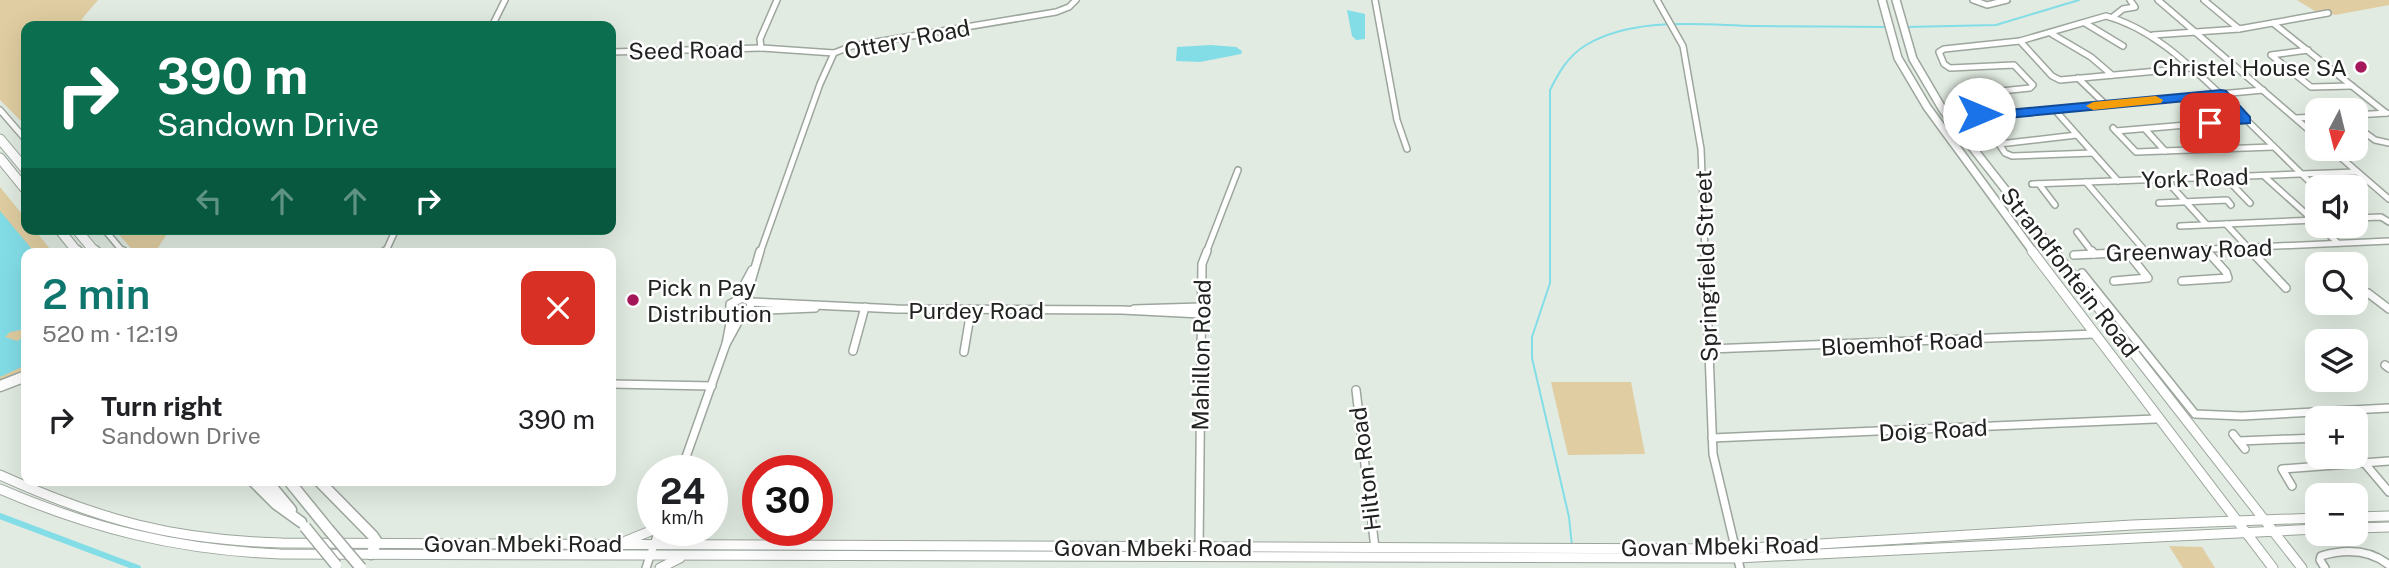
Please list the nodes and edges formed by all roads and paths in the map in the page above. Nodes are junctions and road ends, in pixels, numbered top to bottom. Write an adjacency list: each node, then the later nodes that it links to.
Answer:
1 (505, 0): 15 (street)
2 (777, 0): 24 (street)
3 (1076, 0): 27 (street, Ottery Road)
4 (1376, 0): 52 (street)
5 (1657, 0): 108 (street, Springfield Street)
6 (1882, 0): 106 (main road, Strandfontein Road)
7 (1896, 0): 143 (main road, Strandfontein Road)
8 (1973, 0): 9 (street)
9 (2007, 0)
10 (2130, 0): 14 (street)
11 (2158, 0): 19 (street)
12 (2204, 0): 18 (street)
13 (2328, 13): 17 (street)
14 (2114, 16): 16 (street); 21 (street)
15 (494, 21)
16 (2085, 23): 20 (street); 23 (street)
17 (2273, 23): 18 (street); 25 (street)
18 (2239, 29): 19 (street)
19 (2194, 32): 21 (street); 32 (street)
20 (2052, 34): 22 (street); 29 (street)
21 (2152, 35): 28 (street)
22 (2020, 41): 30 (street); 36 (street)
23 (2123, 46)
24 (761, 48): 26 (street, Seed Road); 27 (street, Seed Road)
25 (2308, 50): 31 (street); 31 (street)
26 (616, 52)
27 (834, 53): 91 (street, Ottery Road)
28 (2190, 68): 29 (street); 33 (street)
29 (2112, 75): 30 (street)
30 (2078, 78): 34 (street)
31 (2351, 86): 37 (street)
32 (2263, 90): 33 (street); 39 (street)
33 (2221, 94): 34 (street); 41 (street)
34 (2106, 105): 36 (street)
35 (0, 110): 45 (street)
36 (2055, 110): 46 (street)
37 (2387, 113): 38 (street)
38 (2368, 114)
39 (2295, 118): 40 (street); 43 (street)
40 (2305, 118)
41 (2245, 120): 42 (street); 50 (street)
42 (2208, 124): 44 (street); 51 (street)
43 (2305, 127)
44 (2145, 129): 53 (street); 53 (street)
45 (21, 134)
46 (2077, 135): 54 (street); 54 (street)
47 (2368, 135): 49 (street)
48 (0, 139): 57 (highway)
49 (2389, 143)
50 (2273, 147): 51 (street); 60 (street)
51 (2232, 148): 53 (street)
52 (1407, 149)
53 (2165, 151)
54 (2092, 153): 65 (street)
55 (0, 158): 67 (highway)
56 (2345, 161): 59 (street)
57 (21, 164)
58 (1238, 170): 103 (street, Mahillon Road)
59 (2357, 172): 60 (street, York Road); 68 (street)
60 (2302, 174): 61 (street, York Road); 63 (street)
61 (2263, 176): 62 (street, York Road); 74 (street)
62 (2225, 177): 64 (street, York Road); 71 (street)
63 (2305, 177)
64 (2165, 179): 65 (street, York Road); 69 (street)
65 (2118, 181): 66 (street, York Road)
66 (2086, 182): 72 (street, York Road); 87 (street)
67 (21, 184)
68 (2389, 199)
69 (2186, 202): 70 (street); 73 (street); 79 (street)
70 (2158, 203)
71 (2250, 203)
72 (2055, 205)
73 (2231, 205)
74 (2305, 212)
75 (2368, 218): 77 (street)
76 (2305, 222): 78 (street)
77 (2389, 222)
78 (2226, 224): 79 (street); 85 (street)
79 (2207, 225): 80 (street)
80 (2180, 226)
81 (2077, 232): 89 (street)
82 (2333, 238): 84 (street)
83 (2389, 241): 84 (street, Greenway Road)
84 (2338, 243): 85 (street, Greenway Road)
85 (2248, 247): 86 (street, Greenway Road); 95 (street)
86 (2205, 249): 87 (street, Greenway Road); 94 (street)
87 (2146, 252): 88 (street, Greenway Road)
88 (2128, 253): 89 (street, Greenway Road); 93 (street)
89 (2094, 254): 90 (street, Greenway Road)
90 (2074, 255)
91 (755, 265): 97 (street, Ottery Road); 98 (street, Ottery Road)
92 (2082, 273): 118 (street)
93 (2114, 281)
94 (2182, 281)
95 (2286, 288)
96 (2368, 293): 101 (street)
97 (735, 300): 98 (street, Purdey Road); 105 (street)
98 (750, 301): 99 (street, Purdey Road); 104 (street, Ottery Road)
99 (831, 307): 100 (street, Purdey Road); 104 (street, Purdey Road)
100 (865, 307): 102 (street, Purdey Road); 109 (street)
101 (2389, 309)
102 (971, 310): 103 (street, Purdey Road); 110 (street)
103 (1201, 310): 158 (street, Mahillon Road)
104 (745, 312): 105 (street, Purdey Road); 107 (street)
105 (733, 313): 107 (street)
106 (2095, 334): 108 (street, Bloemhof Road); 144 (main road, Strandfontein Road)
107 (726, 344): 114 (street)
108 (1709, 349): 121 (street, Springfield Street)
109 (853, 351)
110 (964, 352)
111 (21, 378): 113 (highway)
112 (616, 384): 114 (street)
113 (0, 386)
114 (712, 386): 125 (street)
115 (1356, 390): 157 (street, Hilton Road)
116 (2389, 408): 117 (street)
117 (2368, 410)
118 (2305, 415)
119 (2155, 419): 121 (street, Doig Road)
120 (2232, 434): 123 (street)
121 (1712, 438): 160 (street, Springfield Street)
122 (2305, 438): 123 (street)
123 (2239, 441): 124 (street)
124 (2245, 449)
125 (687, 455)
126 (2389, 461): 127 (street)
127 (2368, 462)
128 (2305, 467): 137 (street)
129 (2368, 467): 139 (street)
130 (0, 475): 131 (main road, Govan Mbeki Road)
131 (21, 484)
132 (25, 486): 156 (main road, Govan Mbeki Road)
133 (258, 486): 145 (highway)
134 (271, 486): 145 (highway)
135 (293, 486): 165 (highway, bridge)
136 (323, 486): 156 (highway)
137 (2292, 486)
138 (0, 489): 156 (main road, Govan Mbeki Road)
139 (2389, 492)
140 (2389, 516): 141 (main road)
141 (2368, 517)
142 (2305, 518): 143 (main road, Govan Mbeki Road)
143 (2263, 519): 144 (main road, Govan Mbeki Road); 149 (main road, Strandfontein Road)
144 (2236, 520): 150 (main road, Strandfontein Road); 160 (main road, Govan Mbeki Road)
145 (303, 525): 164 (highway, bridge)
146 (2389, 527): 147 (main road)
147 (2368, 528)
148 (2305, 529): 149 (main road, Govan Mbeki Road)
149 (2272, 530): 150 (main road, Govan Mbeki Road); 170 (main road, Strandfontein Road)
150 (2244, 531): 160 (main road, Govan Mbeki Road); 169 (main road, Strandfontein Road)
151 (637, 536): 152 (main road)
152 (620, 543): 153 (main road, Govan Mbeki Road); 156 (main road, Govan Mbeki Road)
153 (637, 543)
154 (728, 545): 158 (main road, Govan Mbeki Road)
155 (654, 546): 161 (street)
156 (374, 548): 161 (main road, Govan Mbeki Road)
157 (1375, 548): 158 (main road, Govan Mbeki Road); 159 (main road, Govan Mbeki Road)
158 (1199, 552): 159 (main road, Govan Mbeki Road); 162 (main road, Govan Mbeki Road)
159 (1568, 553): 160 (main road, Govan Mbeki Road)
160 (1739, 553): 168 (street, Springfield Street)
161 (650, 555): 162 (main road, Govan Mbeki Road); 166 (street)
162 (690, 556): 167 (main road)
163 (2389, 565): 171 (street)
164 (337, 567)
165 (361, 568)
166 (646, 568)
167 (660, 568)
168 (1747, 568)
169 (2273, 568)
170 (2302, 568)
171 (2325, 568)

